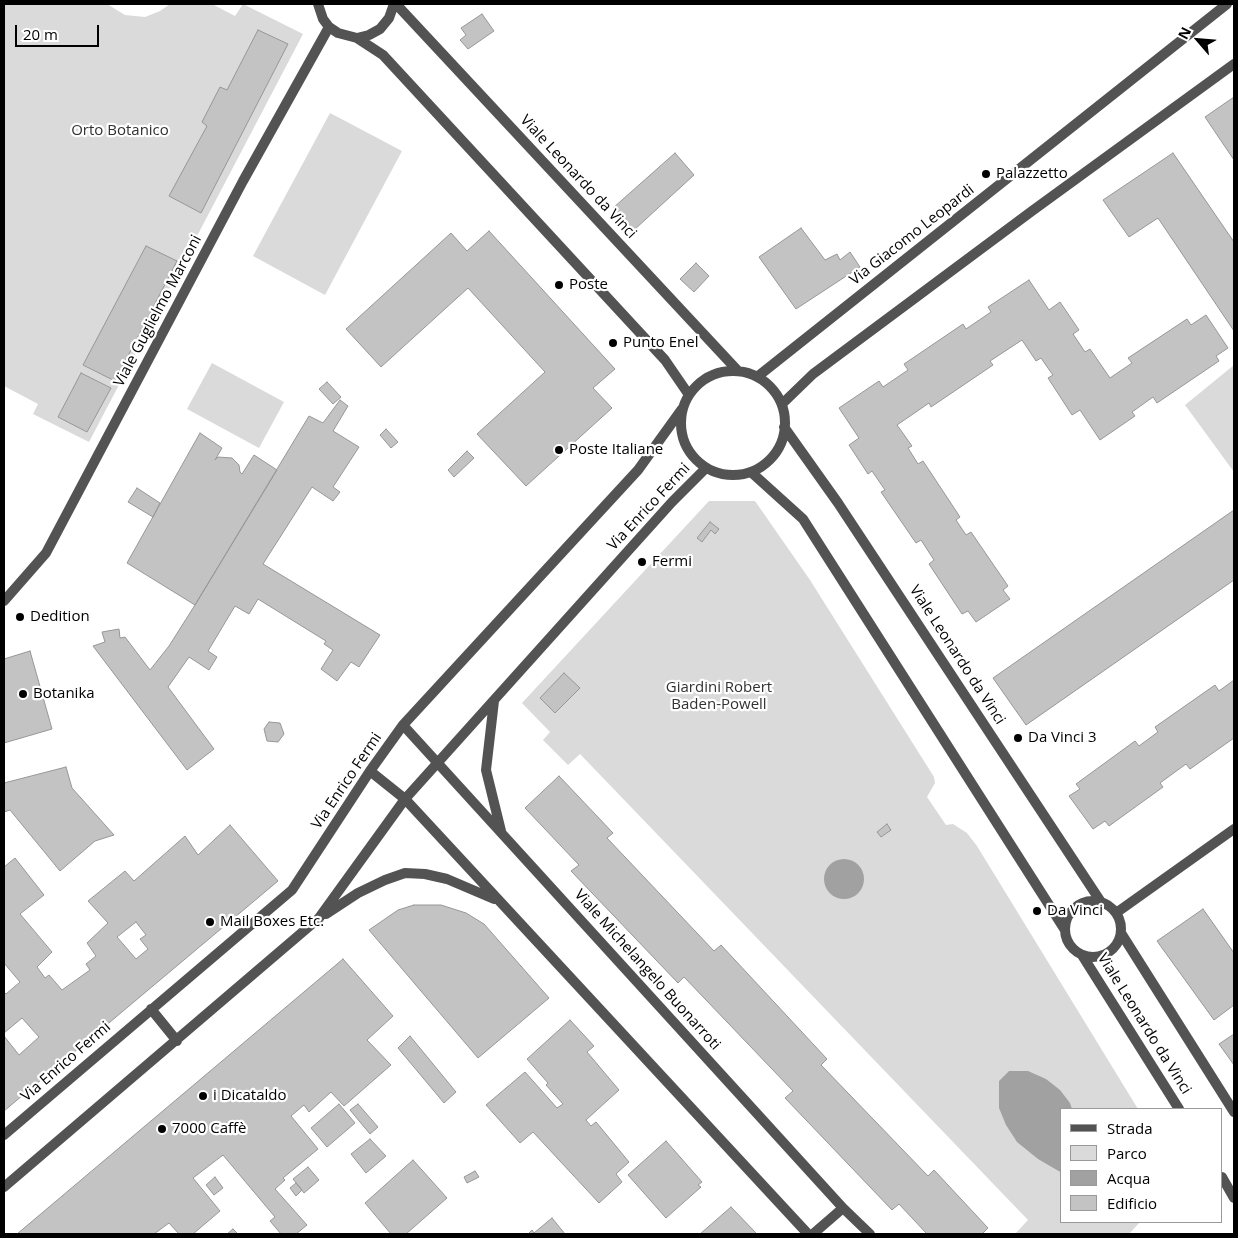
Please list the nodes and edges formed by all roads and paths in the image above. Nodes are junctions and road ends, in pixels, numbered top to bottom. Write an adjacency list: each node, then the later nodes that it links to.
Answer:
1 (318, 4): 4 (street)
2 (395, 4): 5 (street); 7 (street, Viale Leonardo da Vinci)
3 (1227, 4): 8 (street, Via Giacomo Leopardi)
4 (330, 27): 5 (street); 15 (street, Viale Guglielmo Marconi)
5 (357, 38): 9 (street)
6 (1234, 64): 10 (street)
7 (738, 371): 8 (street); 9 (street)
8 (757, 377): 10 (street)
9 (689, 395): 11 (street)
10 (782, 404): 12 (street)
11 (682, 409): 13 (street); 17 (street, Via Enrico Fermi)
12 (784, 427): 14 (street); 24 (street, Viale Leonardo da Vinci)
13 (706, 468): 14 (street); 16 (street, Via Enrico Fermi)
14 (751, 472): 27 (street, Viale Leonardo da Vinci)
15 (4, 601)
16 (494, 701): 18 (street, Via Enrico Fermi); 22 (street)
17 (403, 725): 18 (street, Viale Michelangelo Buonarroti); 19 (street, Via Enrico Fermi)
18 (438, 762): 20 (street, Via Enrico Fermi); 22 (street, Viale Michelangelo Buonarroti)
19 (370, 771): 20 (street); 30 (street, Via Enrico Fermi)
20 (405, 799): 23 (street); 26 (street, Via Enrico Fermi)
21 (1234, 829): 25 (street)
22 (502, 832): 38 (street, Viale Michelangelo Buonarroti)
23 (499, 902): 26 (street, Via Enrico Fermi); 39 (street)
24 (1101, 902): 25 (street, Viale Leonardo da Vinci); 27 (street)
25 (1116, 913): 28 (street, Viale Leonardo da Vinci)
26 (319, 918): 31 (street, Via Enrico Fermi)
27 (1065, 930): 29 (street, Viale Leonardo da Vinci)
28 (1121, 933): 29 (street, Viale Leonardo da Vinci); 33 (street, Viale Leonardo da Vinci)
29 (1082, 955): 32 (street, Viale Leonardo da Vinci)
30 (151, 1009): 31 (street); 34 (street, Via Enrico Fermi)
31 (177, 1041): 36 (street, Via Enrico Fermi)
32 (1178, 1108)
33 (1234, 1112)
34 (4, 1135)
35 (1223, 1179): 37 (street)
36 (4, 1187)
37 (1234, 1198)
38 (843, 1208): 40 (street); 41 (street, Viale Michelangelo Buonarroti)
39 (808, 1234)
40 (813, 1234)
41 (870, 1234)

